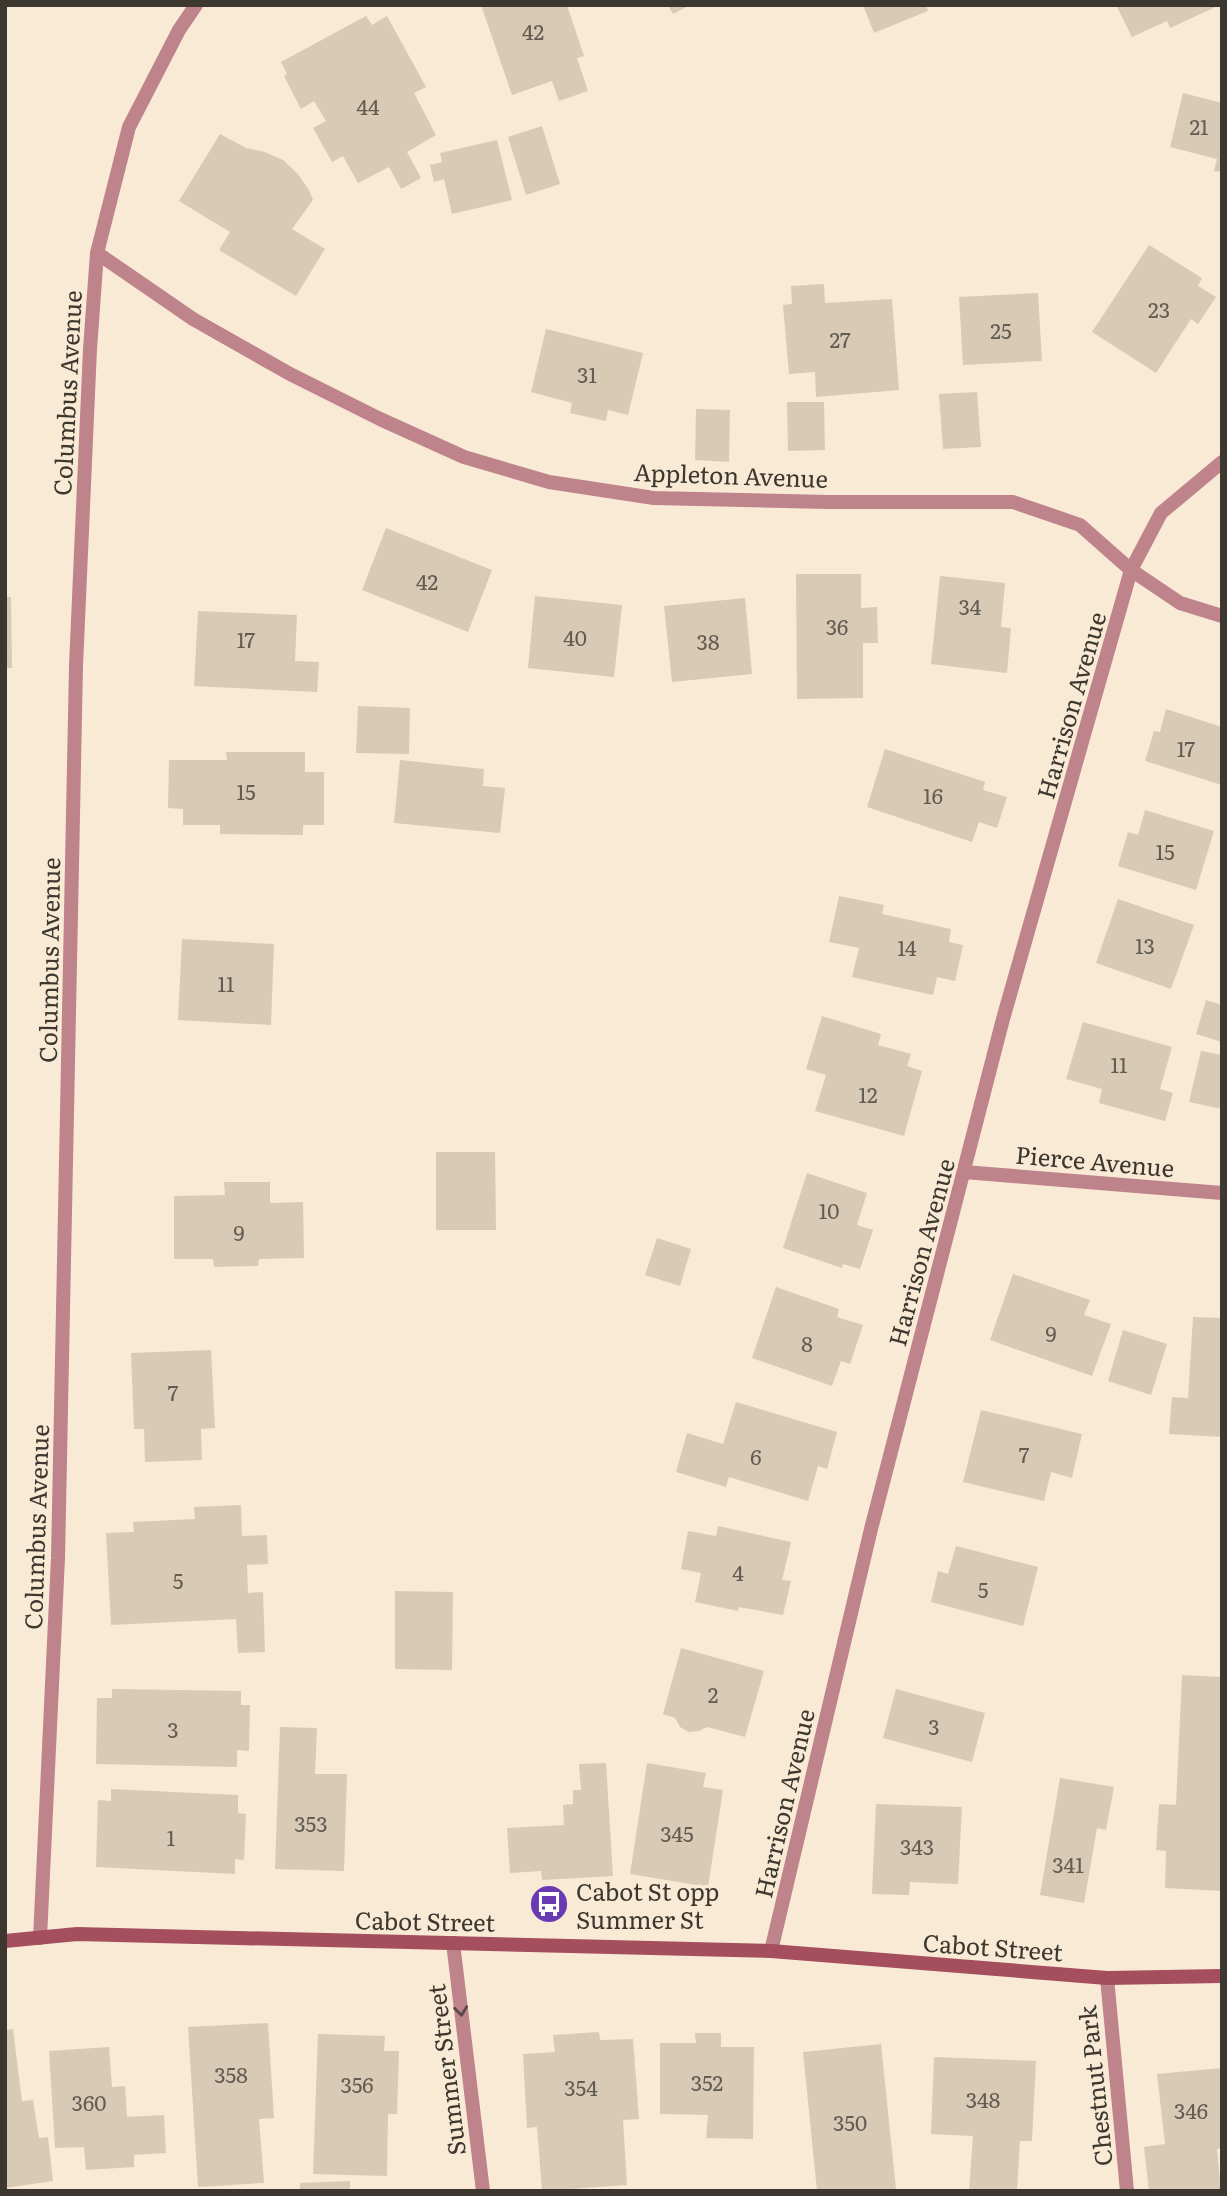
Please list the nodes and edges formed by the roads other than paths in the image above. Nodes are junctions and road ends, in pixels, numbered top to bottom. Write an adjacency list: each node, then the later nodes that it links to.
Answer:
1 (196, 5): 2 (street, Columbus Avenue)
2 (97, 253): 4 (street, Appleton Avenue); 8 (street, Columbus Avenue)
3 (1222, 462): 4 (street)
4 (1131, 570): 5 (street, Appleton Avenue); 6 (street, Harrison Avenue)
5 (1222, 616)
6 (964, 1172): 7 (street, Pierce Avenue); 11 (street, Harrison Avenue)
7 (1222, 1193)
8 (40, 1938): 9 (main road, Cabot Street); 10 (main road, Cabot Street)
9 (5, 1941)
10 (453, 1943): 11 (main road, Cabot Street); 14 (street, Summer Street, one-way to 14)
11 (771, 1951): 13 (main road, Cabot Street)
12 (1222, 1976): 13 (main road, Cabot Street)
13 (1107, 1978): 15 (street, Chestnut Park)
14 (483, 2191)
15 (1127, 2191)

